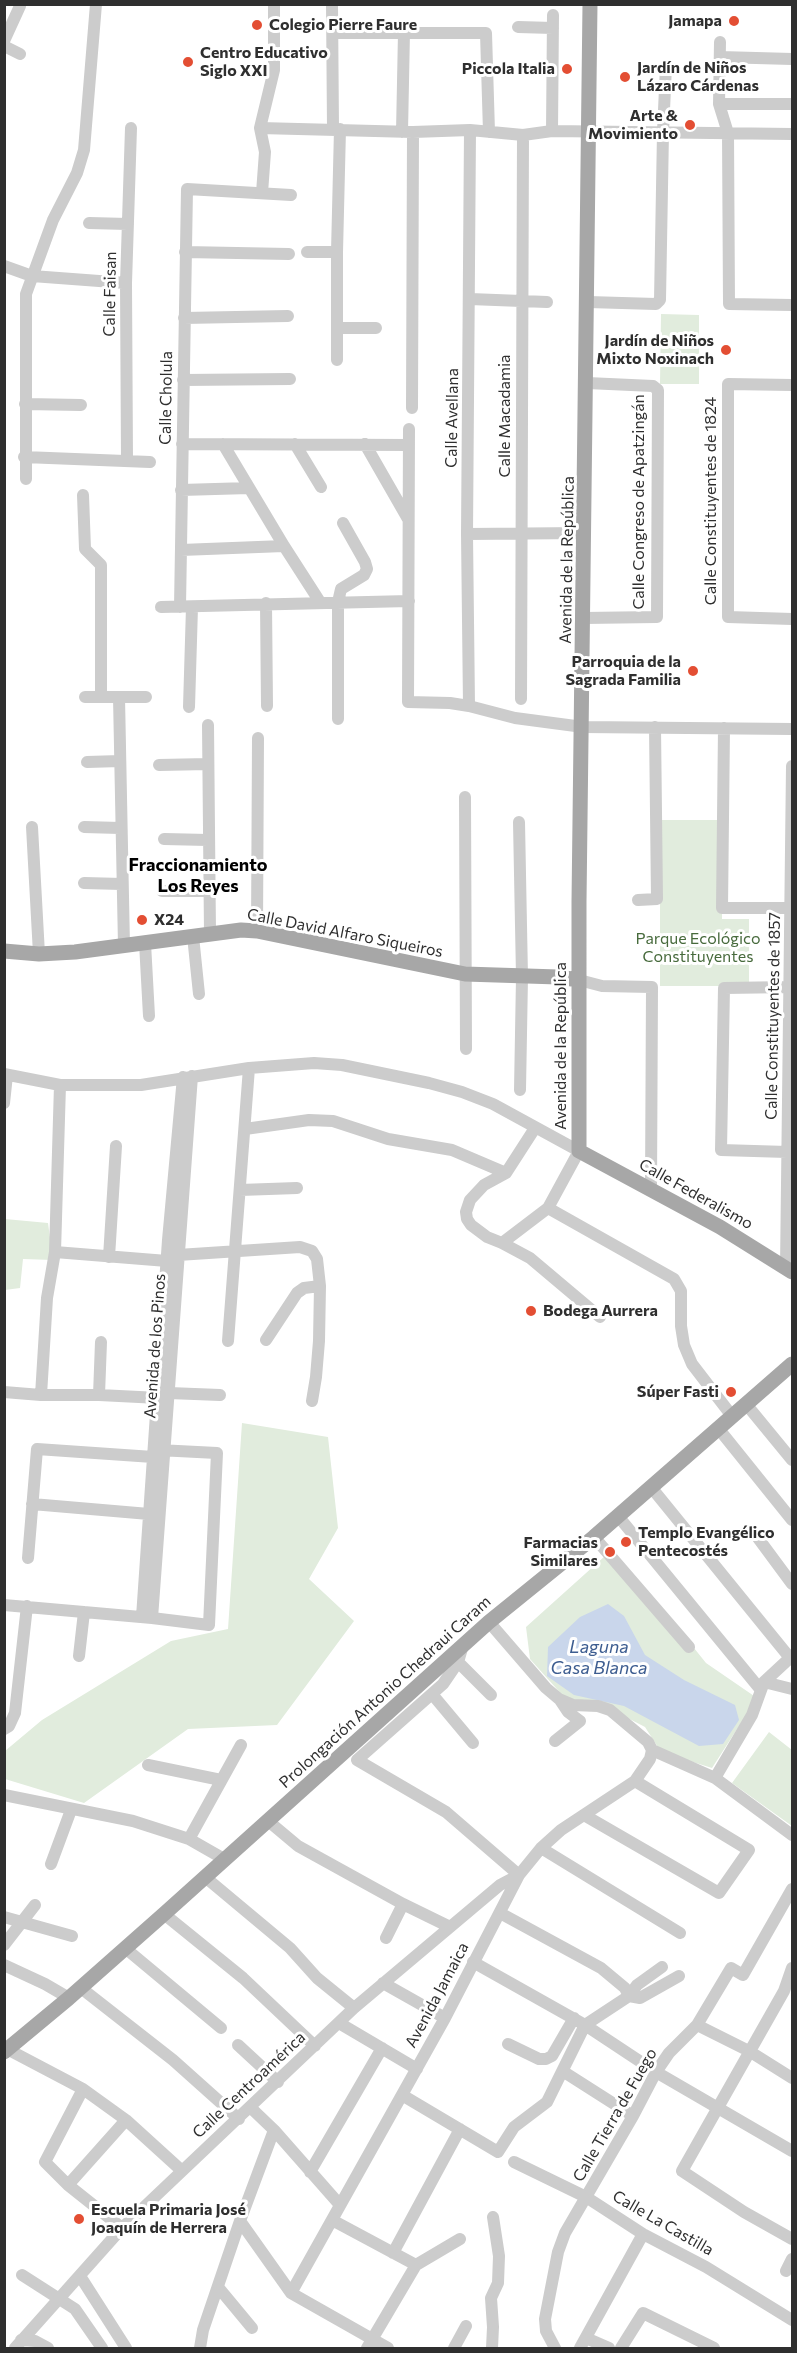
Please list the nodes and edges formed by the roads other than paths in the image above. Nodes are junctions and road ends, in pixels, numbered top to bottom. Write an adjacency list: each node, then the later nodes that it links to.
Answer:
1 (96, 4): 38 (street)
2 (274, 4): 18 (street)
3 (332, 4): 8 (street)
4 (590, 4): 22 (main road, Avenida de la República)
5 (20, 6): 10 (street)
6 (518, 27): 21 (street)
7 (404, 32): 8 (street); 23 (street); 24 (street)
8 (333, 33): 19 (street)
9 (720, 42): 12 (street)
10 (4, 43): 11 (street)
11 (21, 54)
12 (720, 57): 13 (street); 15 (street)
13 (792, 59)
14 (666, 66): 25 (street)
15 (719, 104): 16 (street); 26 (street)
16 (792, 104)
17 (131, 128): 32 (street, Calle Faisan)
18 (260, 128): 19 (street); 29 (street)
19 (336, 129): 23 (street); 35 (street)
20 (470, 130): 23 (street); 24 (street); 40 (street, Calle Avellana)
21 (552, 130): 22 (street); 28 (street)
22 (590, 131): 25 (street); 43 (main road, Avenida de la República)
23 (408, 132): 56 (street)
24 (489, 132): 28 (street)
25 (663, 132): 26 (street); 43 (street)
26 (728, 133): 27 (street); 44 (street)
27 (792, 134)
28 (523, 135): 41 (street, Calle Macadamia)
29 (262, 193): 30 (street); 33 (street, Calle Cholula)
30 (291, 195)
31 (89, 223): 32 (street)
32 (128, 224): 39 (street, Calle Faisan)
33 (185, 252): 36 (street); 46 (street, Calle Cholula)
34 (307, 252): 35 (street)
35 (336, 252): 47 (street)
36 (289, 254)
37 (4, 266): 38 (street)
38 (32, 276): 39 (street); 54 (street)
39 (126, 283): 64 (street, Calle Faisan)
40 (470, 298): 41 (street); 75 (street, Calle Avellana)
41 (522, 301): 42 (street); 73 (street, Calle Macadamia)
42 (547, 302)
43 (588, 302): 52 (main road, Avenida de la República)
44 (792, 305)
45 (288, 316): 46 (street)
46 (184, 318): 51 (street, Calle Cholula)
47 (337, 328): 48 (street); 49 (street)
48 (376, 328)
49 (337, 360)
50 (290, 379): 51 (street)
51 (183, 380): 58 (street, Calle Cholula)
52 (587, 383): 74 (main road, Avenida de la República); 84 (street, Calle Congreso de Apatzingán)
53 (792, 385): 85 (street, Calle Constituyentes de 1824)
54 (25, 404): 55 (street); 63 (street)
55 (81, 405)
56 (412, 408)
57 (409, 429): 62 (street)
58 (182, 444): 59 (street); 69 (street, Calle Cholula)
59 (223, 444): 60 (street); 68 (street)
60 (295, 444): 61 (street); 67 (street)
61 (365, 444): 62 (street); 71 (street)
62 (409, 445): 71 (street)
63 (24, 457): 64 (street); 66 (street)
64 (127, 461): 65 (street)
65 (150, 462)
66 (26, 479)
67 (321, 487)
68 (249, 488): 69 (street); 76 (street)
69 (182, 490): 77 (street, Calle Cholula)
70 (83, 495): 88 (street)
71 (409, 520): 78 (street)
72 (343, 523): 80 (street)
73 (521, 533): 74 (street); 75 (street); 90 (street, Calle Macadamia)
74 (584, 533): 84 (main road, Avenida de la República)
75 (468, 534): 92 (street, Calle Avellana)
76 (284, 546): 77 (street); 79 (street)
77 (181, 550): 83 (street, Calle Cholula)
78 (409, 601): 80 (street); 92 (street)
79 (320, 602): 80 (street); 81 (street)
80 (338, 602): 94 (street)
81 (266, 603): 83 (street); 91 (street)
82 (160, 607): 83 (street)
83 (186, 607): 93 (street, Calle Cholula)
84 (584, 618): 96 (main road, Avenida de la República)
85 (792, 619)
86 (147, 696): 89 (street)
87 (85, 697): 88 (street)
88 (101, 697): 89 (street)
89 (118, 697): 101 (street)
90 (521, 699)
91 (267, 706)
92 (469, 706): 96 (street)
93 (189, 707)
94 (338, 719)
95 (208, 725): 103 (street)
96 (583, 727): 97 (street); 129 (main road, Avenida de la República)
97 (655, 727): 98 (street); 118 (street)
98 (724, 728): 99 (street); 119 (street)
99 (792, 729)
100 (258, 738): 120 (street)
101 (120, 761): 102 (street); 110 (street)
102 (87, 762)
103 (208, 764): 104 (street); 112 (street)
104 (159, 765)
105 (792, 766): 115 (street, Calle Constituyentes de 1857)
106 (465, 797): 127 (street)
107 (519, 822): 128 (street)
108 (32, 827): 126 (street)
109 (84, 827): 110 (street)
110 (120, 828): 114 (street)
111 (164, 840): 112 (street)
112 (208, 840): 117 (street)
113 (84, 883): 114 (street)
114 (122, 884): 124 (street)
115 (792, 885): 119 (street, Calle Constituyentes de 1857)
116 (162, 891): 117 (street)
117 (209, 891): 121 (street)
118 (638, 900)
119 (792, 908): 130 (street, Calle Constituyentes de 1857)
120 (257, 931): 121 (main road, Calle David Alfaro Siqueiros); 127 (main road, Calle David Alfaro Siqueiros)
121 (210, 933): 122 (main road, Calle David Alfaro Siqueiros)
122 (193, 936): 123 (main road, Calle David Alfaro Siqueiros); 131 (street)
123 (145, 943): 124 (main road, Calle David Alfaro Siqueiros); 132 (street)
124 (124, 946): 126 (main road, Calle David Alfaro Siqueiros)
125 (4, 951): 126 (main road, Calle David Alfaro Siqueiros)
126 (39, 954)
127 (465, 974): 128 (main road, Calle David Alfaro Siqueiros); 134 (street)
128 (522, 977): 129 (main road, Calle David Alfaro Siqueiros); 139 (street)
129 (579, 980): 144 (main road, Avenida de la República); 149 (street)
130 (791, 987): 133 (street, Calle Constituyentes de 1857); 145 (street)
131 (199, 994)
132 (149, 1016)
133 (792, 1032): 145 (street, Calle Constituyentes de 1857)
134 (466, 1050)
135 (249, 1068): 137 (street); 141 (street); 142 (street)
136 (6, 1074): 138 (street); 140 (street)
137 (188, 1077): 138 (street); 156 (street, Avenida de los Pinos)
138 (60, 1084): 154 (street)
139 (520, 1090)
140 (4, 1103)
141 (535, 1128): 144 (street); 146 (street)
142 (244, 1129): 146 (street); 150 (street)
143 (116, 1146): 155 (street)
144 (579, 1151): 149 (main road, Calle Federalismo); 151 (street)
145 (787, 1152): 147 (street, Calle Constituyentes de 1857)
146 (506, 1173): 152 (street)
147 (790, 1183): 157 (street, Calle Constituyentes de 1857)
148 (297, 1188): 150 (street)
149 (651, 1188): 157 (main road, Calle Federalismo)
150 (240, 1190): 153 (street)
151 (548, 1208): 152 (street); 171 (street)
152 (502, 1243): 159 (street)
153 (235, 1251): 156 (street); 158 (street); 161 (street)
154 (55, 1252): 155 (street); 165 (street)
155 (109, 1257): 156 (street)
156 (173, 1258): 167 (street, Avenida de los Pinos)
157 (789, 1270)
158 (320, 1286): 160 (street); 169 (street)
159 (600, 1317)
160 (266, 1340)
161 (228, 1341)
162 (101, 1342): 166 (street)
163 (792, 1364): 170 (main road, Prolongación Antonio Chedraui Caram)
164 (4, 1392): 165 (street)
165 (41, 1395): 166 (street)
166 (99, 1395): 167 (street)
167 (164, 1395): 168 (street); 173 (street, Avenida de los Pinos)
168 (220, 1395)
169 (312, 1401)
170 (746, 1404): 171 (main road, Prolongación Antonio Chedraui Caram); 174 (street)
171 (732, 1416): 172 (main road, Prolongación Antonio Chedraui Caram)
172 (718, 1428): 175 (main road, Prolongación Antonio Chedraui Caram); 179 (street)
173 (157, 1452): 176 (street); 177 (street, Avenida de los Pinos); 187 (street, Avenida de los Pinos); 187 (street)
174 (792, 1460)
175 (651, 1487): 178 (main road, Prolongación Antonio Chedraui Caram); 192 (street)
176 (32, 1504): 177 (street); 182 (street)
177 (149, 1514): 187 (street, Avenida de los Pinos)
178 (618, 1516): 180 (main road, Prolongación Antonio Chedraui Caram); 194 (street)
179 (792, 1520)
180 (594, 1538): 188 (main road, Prolongación Antonio Chedraui Caram); 190 (street)
181 (758, 1538): 183 (street)
182 (28, 1558)
183 (792, 1584)
184 (4, 1605): 185 (street)
185 (27, 1606): 186 (street); 199 (street)
186 (84, 1612): 187 (street); 191 (street)
187 (147, 1617)
188 (489, 1622): 189 (main road, Prolongación Antonio Chedraui Caram); 198 (street)
189 (464, 1645): 193 (street); 211 (main road, Prolongación Antonio Chedraui Caram)
190 (690, 1647)
191 (79, 1656)
192 (791, 1657): 194 (street)
193 (458, 1662): 196 (street); 197 (street)
194 (762, 1686): 195 (street); 205 (street)
195 (792, 1689)
196 (432, 1694): 201 (street); 217 (street)
197 (492, 1695)
198 (559, 1699): 200 (street); 203 (street)
199 (4, 1729)
200 (555, 1741)
201 (473, 1743)
202 (241, 1745): 206 (street)
203 (652, 1750): 205 (street); 207 (street, Avenida Jamaica)
204 (148, 1765): 206 (street)
205 (715, 1778): 212 (street)
206 (221, 1780): 213 (street)
207 (635, 1781): 210 (street, Avenida Jamaica); 210 (street)
208 (4, 1795): 209 (street)
209 (71, 1810): 213 (street); 216 (street)
210 (584, 1815): 214 (street, Avenida Jamaica)
211 (267, 1820): 215 (main road, Prolongación Antonio Chedraui Caram); 220 (street)
212 (792, 1835)
213 (189, 1839): 215 (street)
214 (541, 1848): 217 (street, Avenida Jamaica); 227 (street)
215 (224, 1859): 218 (main road, Prolongación Antonio Chedraui Caram)
216 (51, 1864)
217 (519, 1875): 222 (street, Avenida Jamaica); 226 (street, Calle Centroamérica)
218 (205, 1877): 223 (main road, Prolongación Antonio Chedraui Caram); 241 (street)
219 (792, 1889): 246 (street, Calle Tierra de Fuego)
220 (403, 1904): 226 (street); 229 (street)
221 (35, 1905): 225 (street)
222 (500, 1913): 232 (street, Avenida Jamaica); 240 (street)
223 (164, 1914): 231 (main road, Prolongación Antonio Chedraui Caram); 250 (street)
224 (4, 1917): 225 (street)
225 (23, 1922): 228 (street); 230 (street)
226 (450, 1927): 237 (street, Calle Centroamérica)
227 (680, 1933)
228 (72, 1936)
229 (386, 1938)
230 (4, 1945)
231 (125, 1948): 238 (main road, Prolongación Antonio Chedraui Caram); 247 (street)
232 (473, 1962): 242 (street, Avenida Jamaica); 243 (street)
233 (4, 1965): 238 (street)
234 (662, 1967): 240 (street)
235 (792, 1968): 239 (street)
236 (679, 1976): 240 (street)
237 (383, 1983): 241 (street, Calle Centroamérica); 242 (street)
238 (75, 1993): 252 (main road, Prolongación Antonio Chedraui Caram); 264 (street)
239 (788, 1994): 253 (street)
240 (629, 1996): 245 (street)
241 (354, 2008): 244 (street, Calle Centroamérica)
242 (445, 2018): 254 (street, Avenida Jamaica)
243 (574, 2018): 245 (street); 248 (street)
244 (339, 2023): 250 (street, Calle Centroamérica); 251 (street)
245 (585, 2025): 255 (street); 256 (street)
246 (697, 2025): 253 (street); 256 (street, Calle Tierra de Fuego)
247 (221, 2028)
248 (508, 2044)
249 (238, 2045): 258 (street)
250 (315, 2046): 258 (street, Calle Centroamérica)
251 (381, 2048): 254 (street); 271 (street)
252 (6, 2050): 259 (street)
253 (749, 2052): 257 (street); 261 (street)
254 (417, 2069): 260 (street, Avenida Jamaica)
255 (564, 2072): 263 (street); 266 (street)
256 (656, 2072): 261 (street); 263 (street, Calle Tierra de Fuego)
257 (792, 2078)
258 (278, 2082): 262 (street, Calle Centroamérica)
259 (83, 2089): 265 (street); 272 (street)
260 (402, 2095): 266 (street); 274 (street, Avenida Jamaica)
261 (716, 2107): 268 (street); 281 (street)
262 (251, 2108): 264 (street, Calle Centroamérica); 267 (street)
263 (633, 2116): 273 (street, Calle Tierra de Fuego)
264 (239, 2119): 270 (street, Calle Centroamérica)
265 (126, 2120): 270 (street); 272 (street)
266 (460, 2129): 282 (street)
267 (274, 2130): 271 (street); 277 (street)
268 (792, 2151)
269 (514, 2162): 273 (street, Calle La Castilla)
270 (181, 2170): 278 (street, Calle Centroamérica)
271 (310, 2172): 274 (street)
272 (68, 2185): 278 (street)
273 (586, 2197): 279 (street, Calle La Castilla); 304 (street, Calle Tierra de Fuego)
274 (340, 2205): 276 (street, Avenida Jamaica)
275 (493, 2217): 303 (street)
276 (332, 2220): 282 (street); 289 (street, Avenida Jamaica)
277 (240, 2221): 288 (street); 289 (street)
278 (122, 2228): 287 (street, Calle Centroamérica)
279 (643, 2234): 291 (street, Calle La Castilla); 295 (street)
280 (460, 2239): 284 (street)
281 (792, 2239)
282 (393, 2253): 284 (street)
283 (792, 2259): 285 (street)
284 (416, 2265): 294 (street)
285 (786, 2271)
286 (22, 2275): 290 (street)
287 (80, 2276): 290 (street, Calle Centroamérica); 299 (street)
288 (218, 2287): 293 (street); 300 (street)
289 (291, 2293): 294 (street)
290 (60, 2299): 296 (street, Calle Centroamérica); 298 (street)
291 (792, 2320)
292 (466, 2326): 302 (street)
293 (252, 2328)
294 (370, 2343): 301 (street)
295 (583, 2343): 305 (street)
296 (18, 2344): 297 (street)
297 (48, 2349)
298 (102, 2349)
299 (126, 2349)
300 (200, 2349)
301 (388, 2349)
302 (454, 2349)
303 (492, 2349)
304 (555, 2349)
305 (609, 2349)
306 (621, 2349): 307 (street)
307 (714, 2349)

